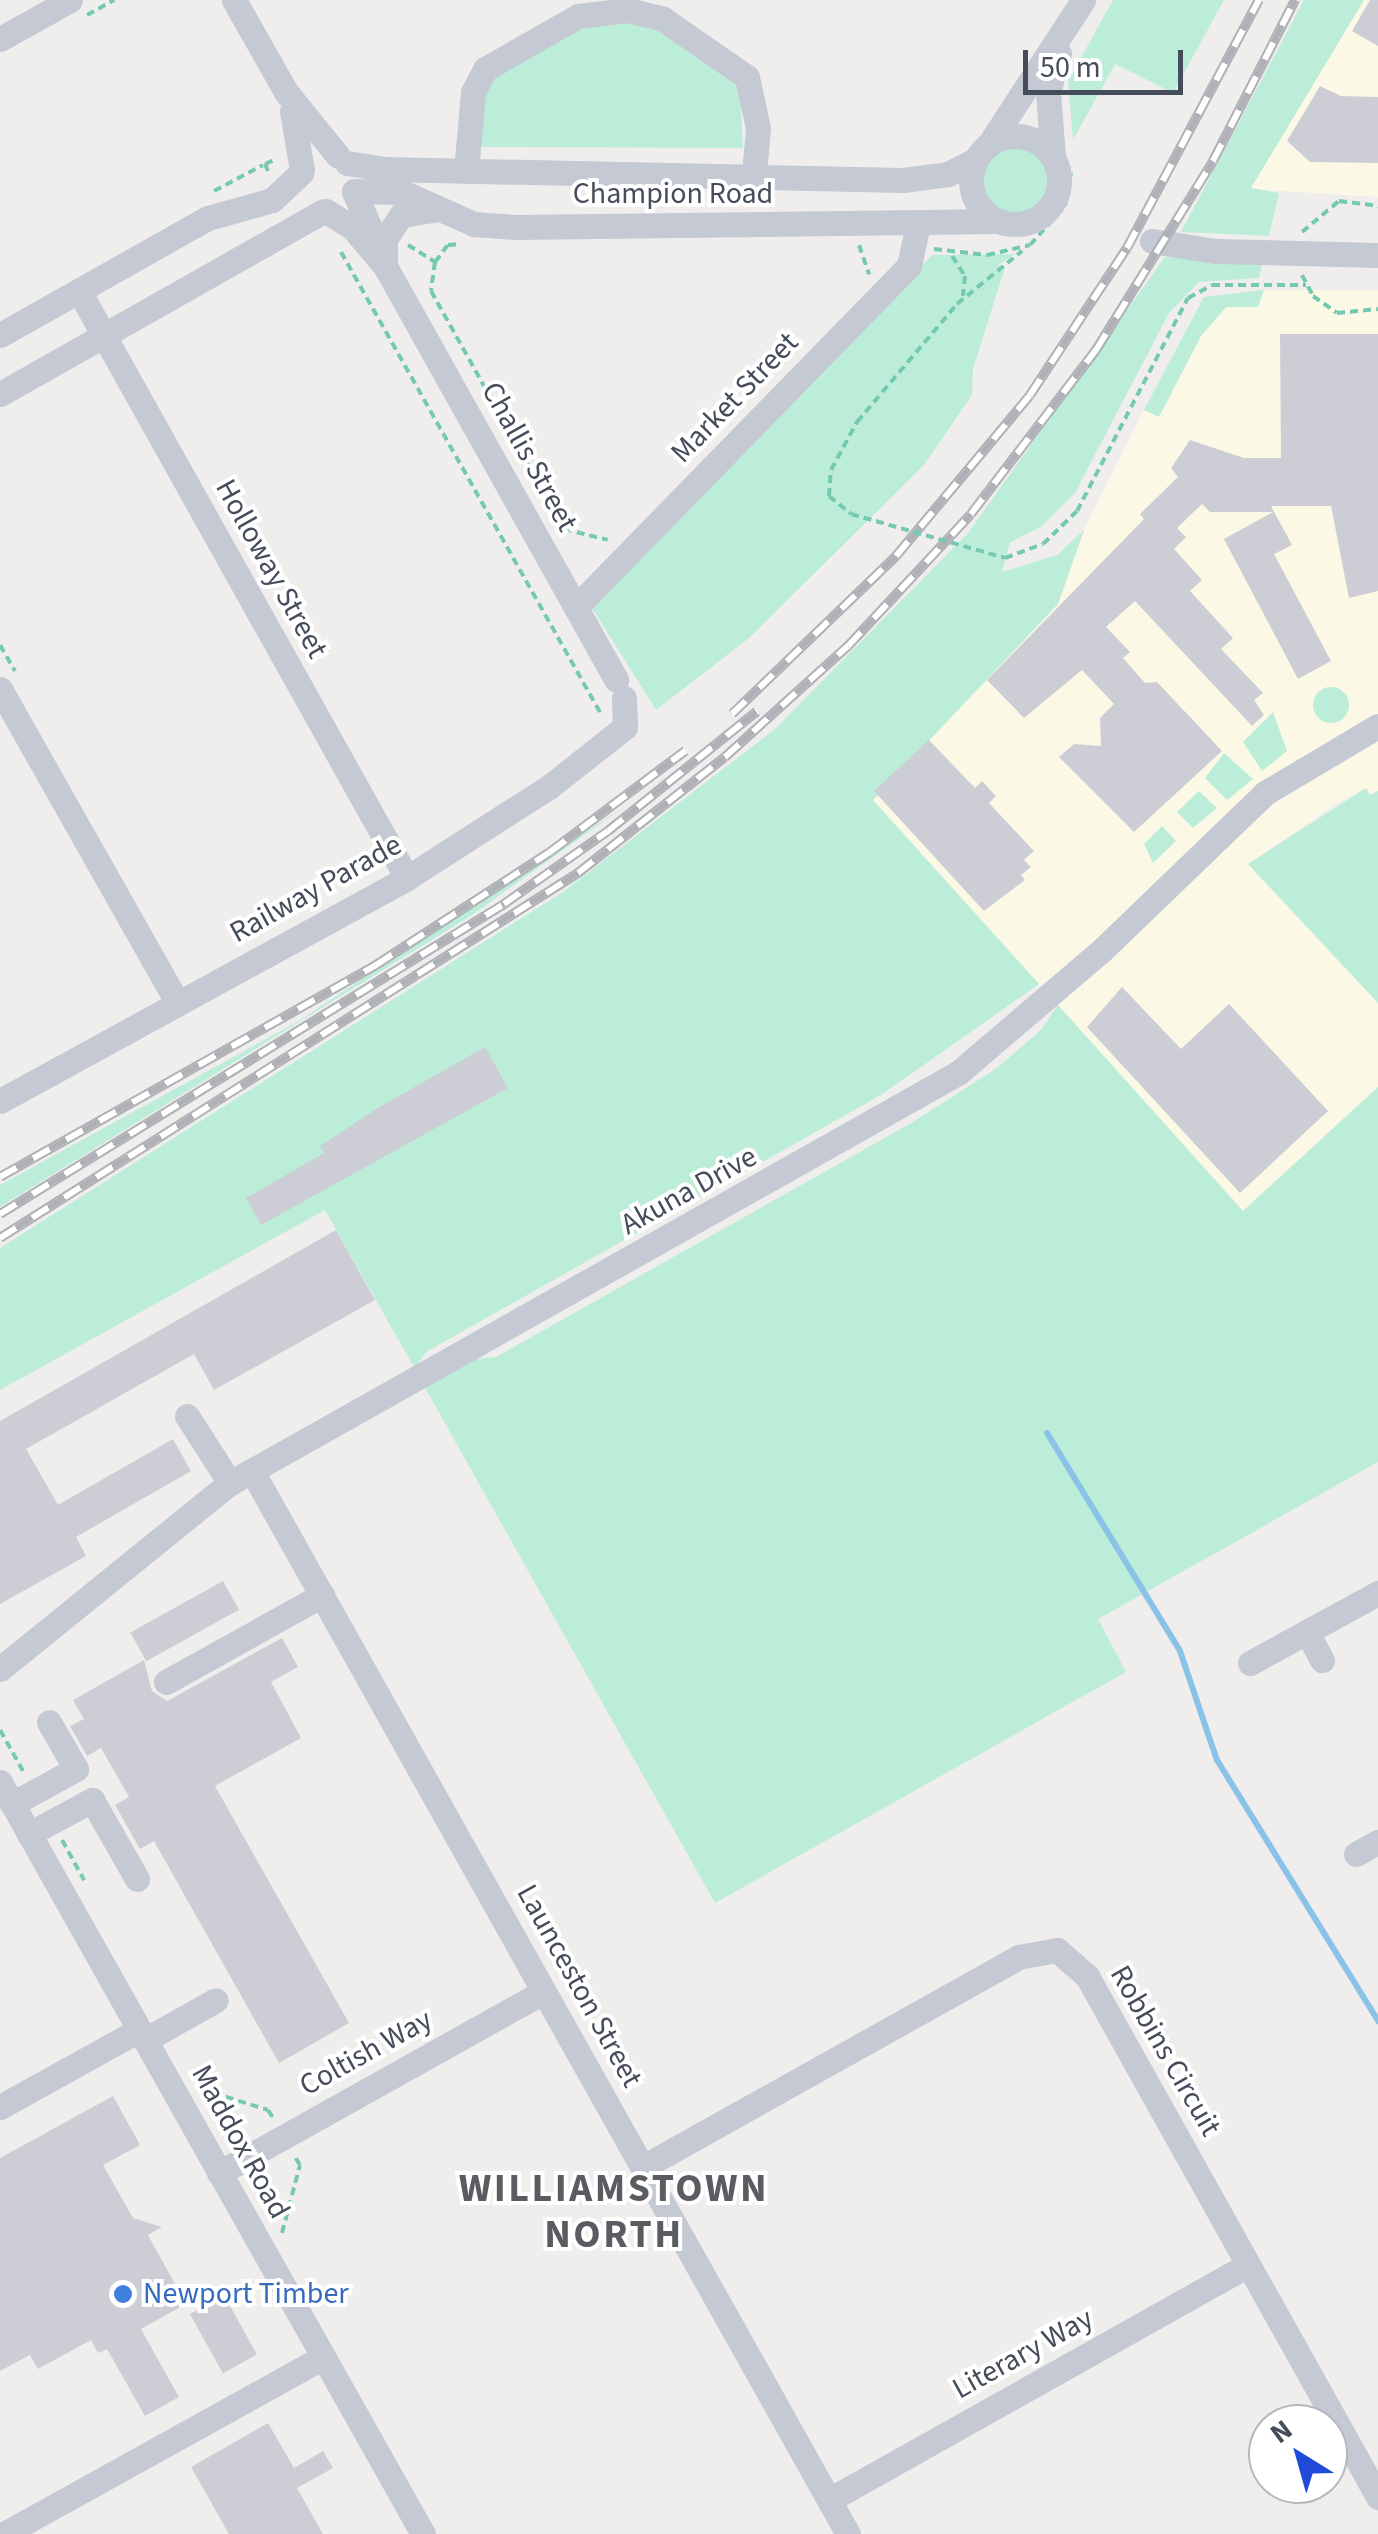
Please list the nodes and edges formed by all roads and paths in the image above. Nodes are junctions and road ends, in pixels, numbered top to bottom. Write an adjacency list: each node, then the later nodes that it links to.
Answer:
1 (70, 0): 4 (street)
2 (234, 0): 5 (street)
3 (1078, 8): 6 (street); 7 (street)
4 (0, 39)
5 (286, 92): 8 (street); 10 (street)
6 (982, 153): 7 (street); 11 (street, Champion Road); 15 (street)
7 (1053, 157): 15 (street)
8 (342, 160): 9 (street, Champion Road); 10 (street); 12 (street)
9 (466, 171): 11 (street, Champion Road); 11 (street)
10 (301, 172): 14 (street); 26 (street)
11 (754, 174)
12 (354, 191): 13 (street, Champion Road); 14 (street); 23 (street, Challis Street)
13 (438, 209): 16 (street, Champion Road); 23 (street)
14 (327, 220): 23 (street, Challis Street); 29 (street); 35 (path)
15 (1000, 220): 16 (street, Champion Road)
16 (918, 224): 32 (street, Market Street)
17 (1152, 241): 21 (street)
18 (859, 245): 24 (path)
19 (1030, 245): 27 (path)
20 (948, 252): 27 (path)
21 (1378, 255)
22 (435, 262): 31 (path)
23 (385, 266): 32 (street, Challis Street)
24 (878, 271)
25 (1306, 286): 27 (path, bridge)
26 (79, 291): 28 (street); 29 (street, Holloway Street)
27 (957, 304)
28 (0, 335)
29 (102, 335): 30 (street); 37 (street, Holloway Street)
30 (0, 394)
31 (618, 540)
32 (576, 608): 34 (street, Challis Street)
33 (0, 689): 38 (street)
34 (620, 689): 37 (street, Railway Parade)
35 (606, 722)
36 (1378, 726): 41 (street, Akuna Drive)
37 (407, 878): 38 (street, Railway Parade)
38 (177, 1002): 39 (street, Railway Parade)
39 (0, 1101)
40 (187, 1416): 41 (street, Launceston Street)
41 (241, 1477): 43 (street, Launceston Street); 47 (street, Akuna Drive)
42 (1378, 1594): 44 (street)
43 (322, 1595): 48 (street); 55 (street, Launceston Street)
44 (1307, 1632): 45 (street); 46 (street)
45 (1322, 1660)
46 (1250, 1663)
47 (0, 1669)
48 (166, 1682)
49 (49, 1722): 51 (street)
50 (0, 1730): 51 (path)
51 (16, 1793): 52 (street, Maddox Road)
52 (41, 1828): 53 (street); 54 (path); 57 (street, Maddox Road)
53 (137, 1879)
54 (90, 1890)
55 (544, 1990): 60 (street, Coltish Way); 61 (street, Launceston Street)
56 (216, 2000): 57 (street)
57 (142, 2035): 59 (street); 62 (street, Maddox Road)
58 (199, 2085): 60 (path)
59 (0, 2108)
60 (284, 2137): 62 (street, Coltish Way); 63 (path)
61 (643, 2167): 64 (street, Robbins Circuit); 67 (street, Launceston Street)
62 (220, 2172): 65 (street, Maddox Road)
63 (290, 2248)
64 (1248, 2265): 66 (street, Robbins Circuit); 67 (street, Literary Way)
65 (324, 2358): 68 (street); 69 (street, Maddox Road)
66 (1378, 2496)
67 (829, 2500): 70 (street, Launceston Street)
68 (4, 2534)
69 (423, 2534)
70 (848, 2534)

